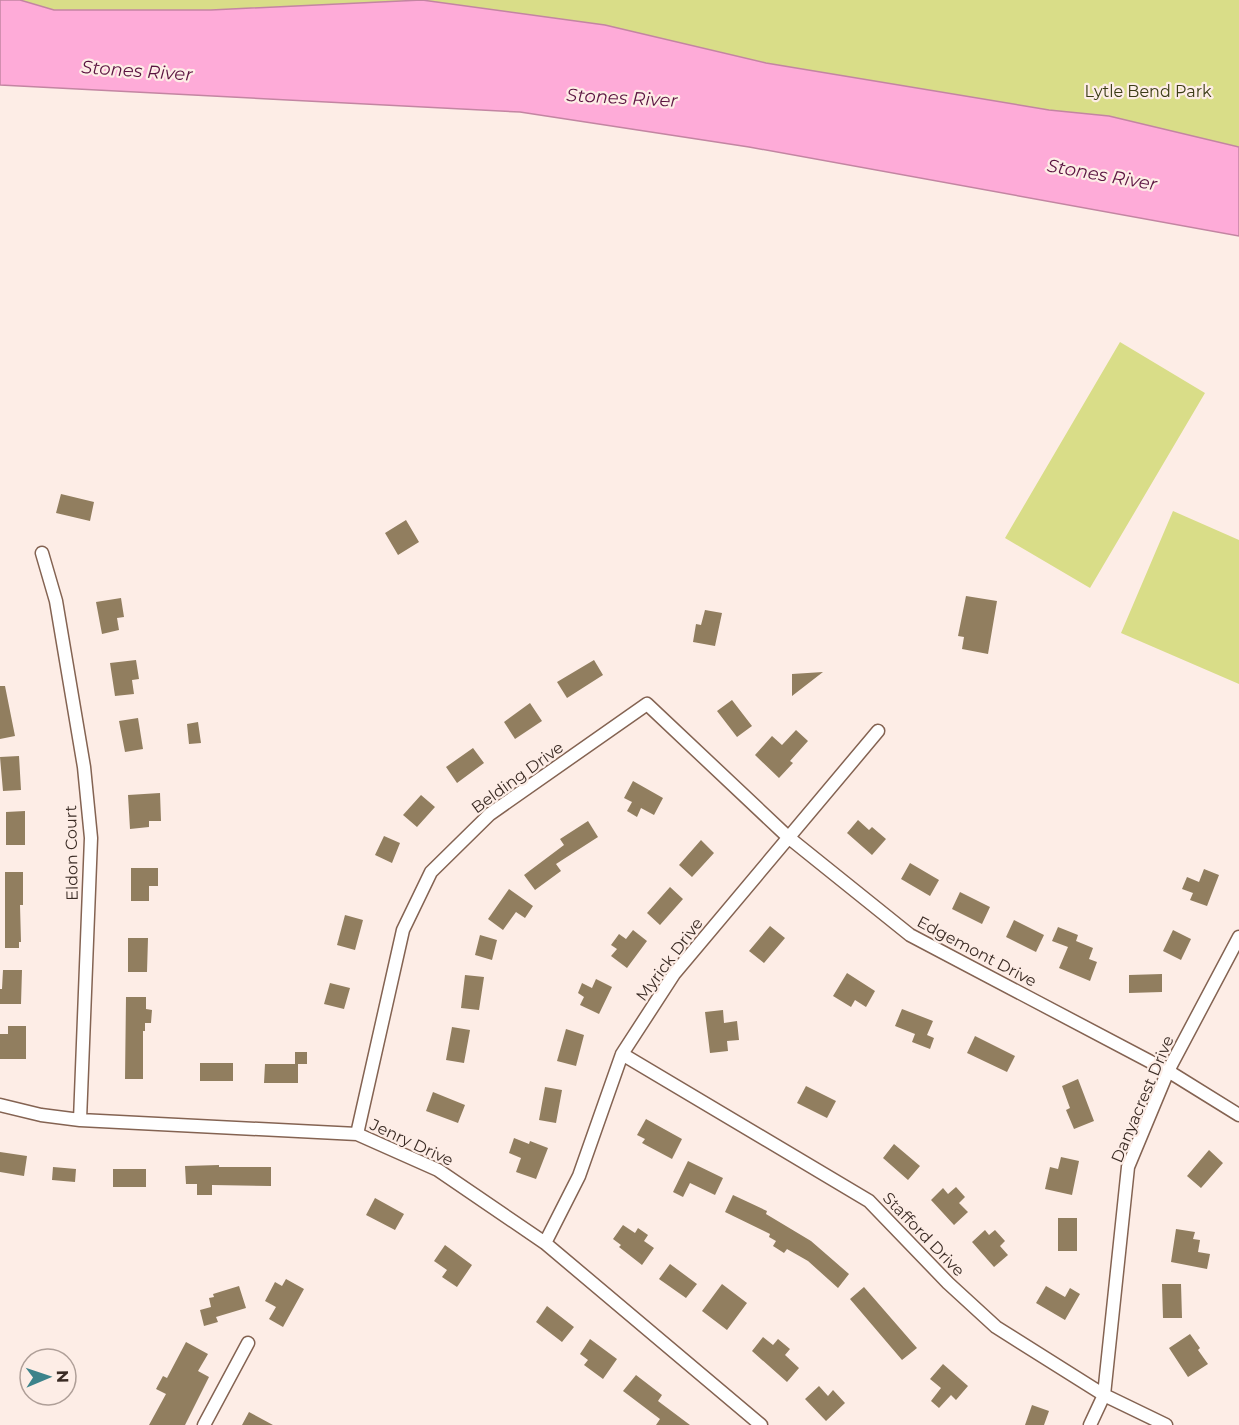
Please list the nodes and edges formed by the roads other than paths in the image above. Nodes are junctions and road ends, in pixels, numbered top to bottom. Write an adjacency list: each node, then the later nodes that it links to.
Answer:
1 (42, 553): 10 (street, Eldon Court)
2 (647, 704): 4 (street, Edgemont Drive); 11 (street, Belding Drive)
3 (878, 732): 4 (street, Myrick Drive)
4 (788, 837): 6 (street, Myrick Drive); 7 (street, Edgemont Drive)
5 (1239, 938): 7 (street, Danyacrest Drive)
6 (622, 1054): 12 (street, Myrick Drive); 14 (street, Stafford Drive)
7 (1168, 1071): 9 (street, Edgemont Drive); 14 (street, Danyacrest Drive)
8 (0, 1105): 10 (street, Jenry Drive)
9 (1239, 1115)
10 (80, 1120): 11 (street, Jenry Drive)
11 (357, 1134): 12 (street, Jenry Drive)
12 (545, 1243): 16 (street, Jenry Drive)
13 (248, 1343): 15 (street)
14 (1104, 1395): 17 (street, Danyacrest Drive); 18 (street, Stafford Drive)
15 (204, 1425)
16 (761, 1425)
17 (1090, 1425)
18 (1166, 1425)

